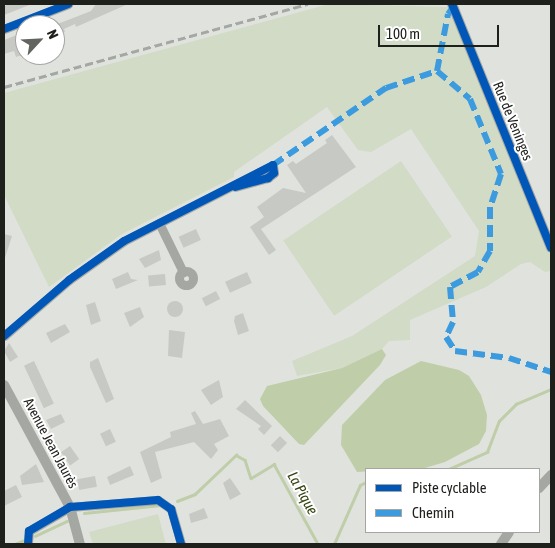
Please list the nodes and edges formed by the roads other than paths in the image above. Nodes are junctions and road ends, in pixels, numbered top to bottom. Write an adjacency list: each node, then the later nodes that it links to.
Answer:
1 (68, 4): 3 (street)
2 (452, 4): 6 (street, Rue de Veninges)
3 (4, 28)
4 (235, 187): 5 (street)
5 (159, 223): 7 (street); 8 (street)
6 (551, 248)
7 (183, 272)
8 (4, 336)
9 (4, 385): 12 (street, Avenue Jean Jaurès)
10 (551, 475): 11 (street)
11 (540, 487)
12 (70, 507): 14 (street); 15 (street, Avenue Jean Jaurès); 16 (street)
13 (508, 533): 17 (street)
14 (28, 544)
15 (80, 544)
16 (181, 544)
17 (501, 544)

